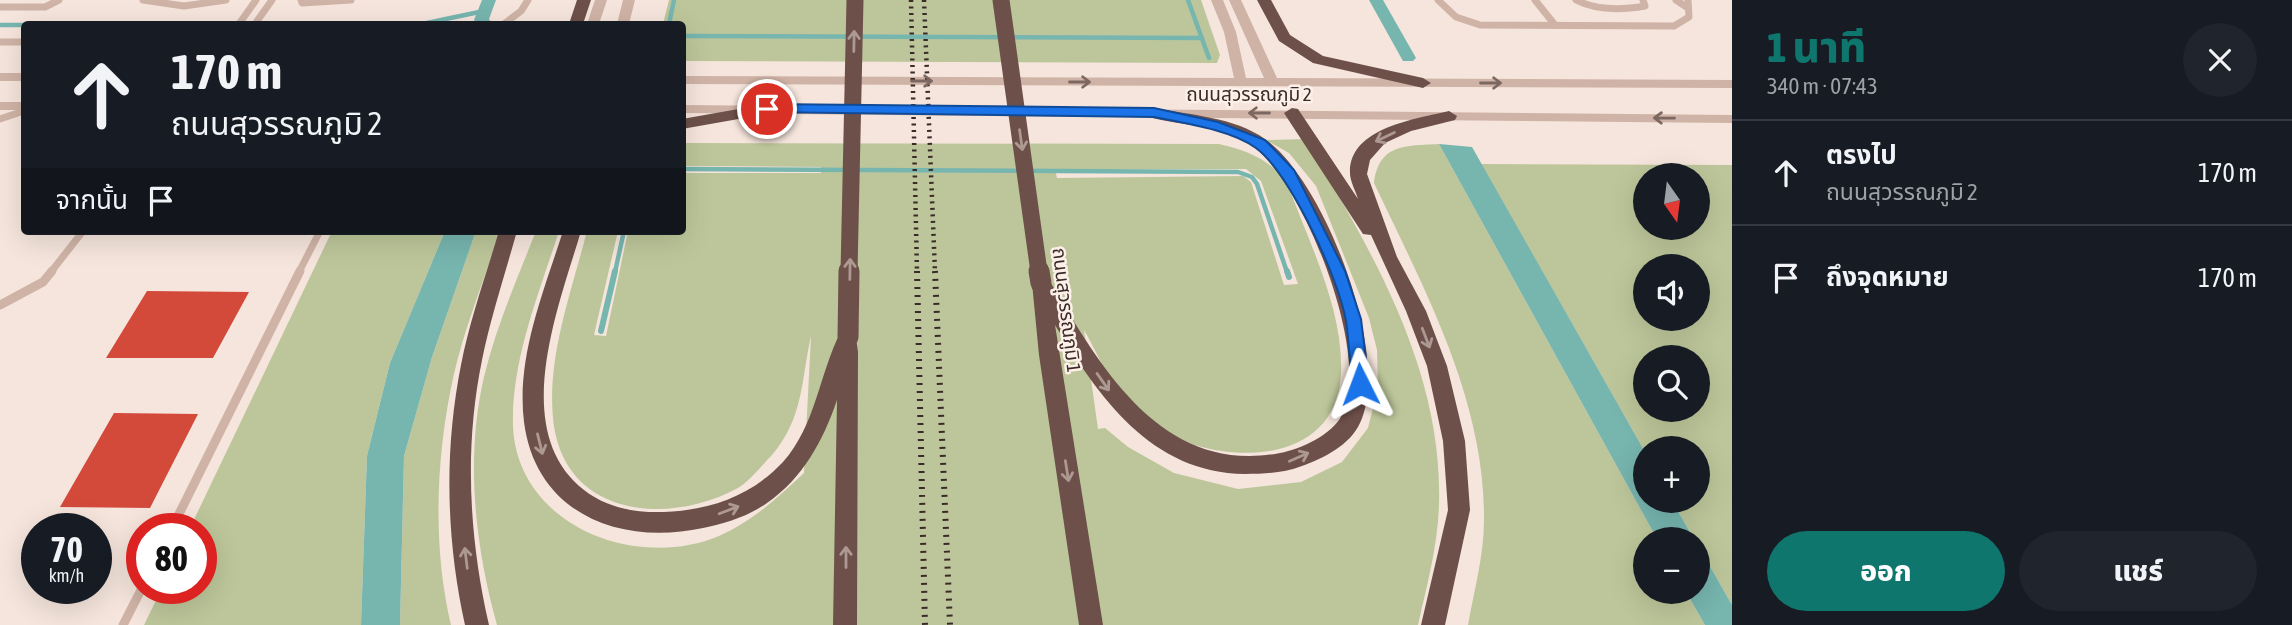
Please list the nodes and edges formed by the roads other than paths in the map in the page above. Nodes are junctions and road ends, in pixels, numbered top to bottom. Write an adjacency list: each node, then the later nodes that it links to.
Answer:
1 (59, 0): 23 (lane)
2 (144, 0): 3 (lane)
3 (226, 0)
4 (256, 0): 25 (lane)
5 (272, 0): 26 (lane)
6 (301, 0): 7 (lane)
7 (351, 0)
8 (528, 0): 27 (lane)
9 (584, 0): 28 (highway)
10 (601, 0): 29 (street)
11 (629, 0): 30 (street)
12 (855, 0): 61 (highway, one-way to 12, bridge)
13 (1001, 0): 58 (highway, ถนนสุวรรณภูมิ 1, one-way to 58, bridge)
14 (1217, 0): 37 (street)
15 (1235, 0): 38 (street)
16 (1264, 0): 39 (highway)
17 (1438, 0): 31 (lane)
18 (1535, 0): 31 (lane)
19 (1576, 0): 20 (lane)
20 (1643, 0)
21 (1676, 0): 24 (lane)
22 (1688, 0): 24 (lane)
23 (0, 7)
24 (1688, 8): 31 (lane)
25 (241, 21)
26 (257, 21)
27 (508, 21)
28 (577, 21)
29 (594, 21)
30 (624, 21)
31 (1555, 25)
32 (0, 42): 33 (lane)
33 (21, 42)
34 (0, 77): 35 (street)
35 (21, 77)
36 (686, 80): 37 (street, ถนนสุวรรณภูมิ 2, one-way to 37)
37 (1241, 83): 38 (street, ถนนสุวรรณภูมิ 2)
38 (1273, 83): 39 (street, ถนนสุวรรณภูมิ 2)
39 (1423, 83): 40 (street, ถนนสุวรรณภูมิ 2, one-way to 40)
40 (1732, 84)
41 (0, 106): 42 (street)
42 (21, 109)
43 (686, 109): 44 (street, ถนนสุวรรณภูมิ 2)
44 (767, 109): 46 (street, ถนนสุวรรณภูมิ 2); 51 (highway)
45 (21, 110): 49 (lane)
46 (1154, 113): 47 (street, ถนนสุวรรณภูมิ 2, one-way to 46); 58 (highway, one-way to 46)
47 (1293, 113): 48 (street, ถนนสุวรรณภูมิ 2); 57 (highway)
48 (1450, 116): 50 (street, ถนนสุวรรณภูมิ 2, one-way to 48); 57 (highway, one-way to 57)
49 (0, 119)
50 (1732, 119)
51 (686, 123)
52 (80, 235): 59 (lane)
53 (318, 235): 62 (lane)
54 (507, 235): 60 (highway)
55 (519, 235): 60 (highway)
56 (571, 235): 61 (highway, one-way to 61)
57 (1388, 257): 68 (highway, one-way to 68)
58 (1041, 282): 67 (highway, ถนนสุวรรณภูมิ 1, one-way to 67)
59 (0, 305)
60 (487, 306): 65 (highway, one-way to 60)
61 (848, 337): 66 (highway, one-way to 61)
62 (179, 513)
63 (134, 604): 64 (lane)
64 (123, 625)
65 (477, 625)
66 (845, 625)
67 (1091, 625)
68 (1433, 625)

